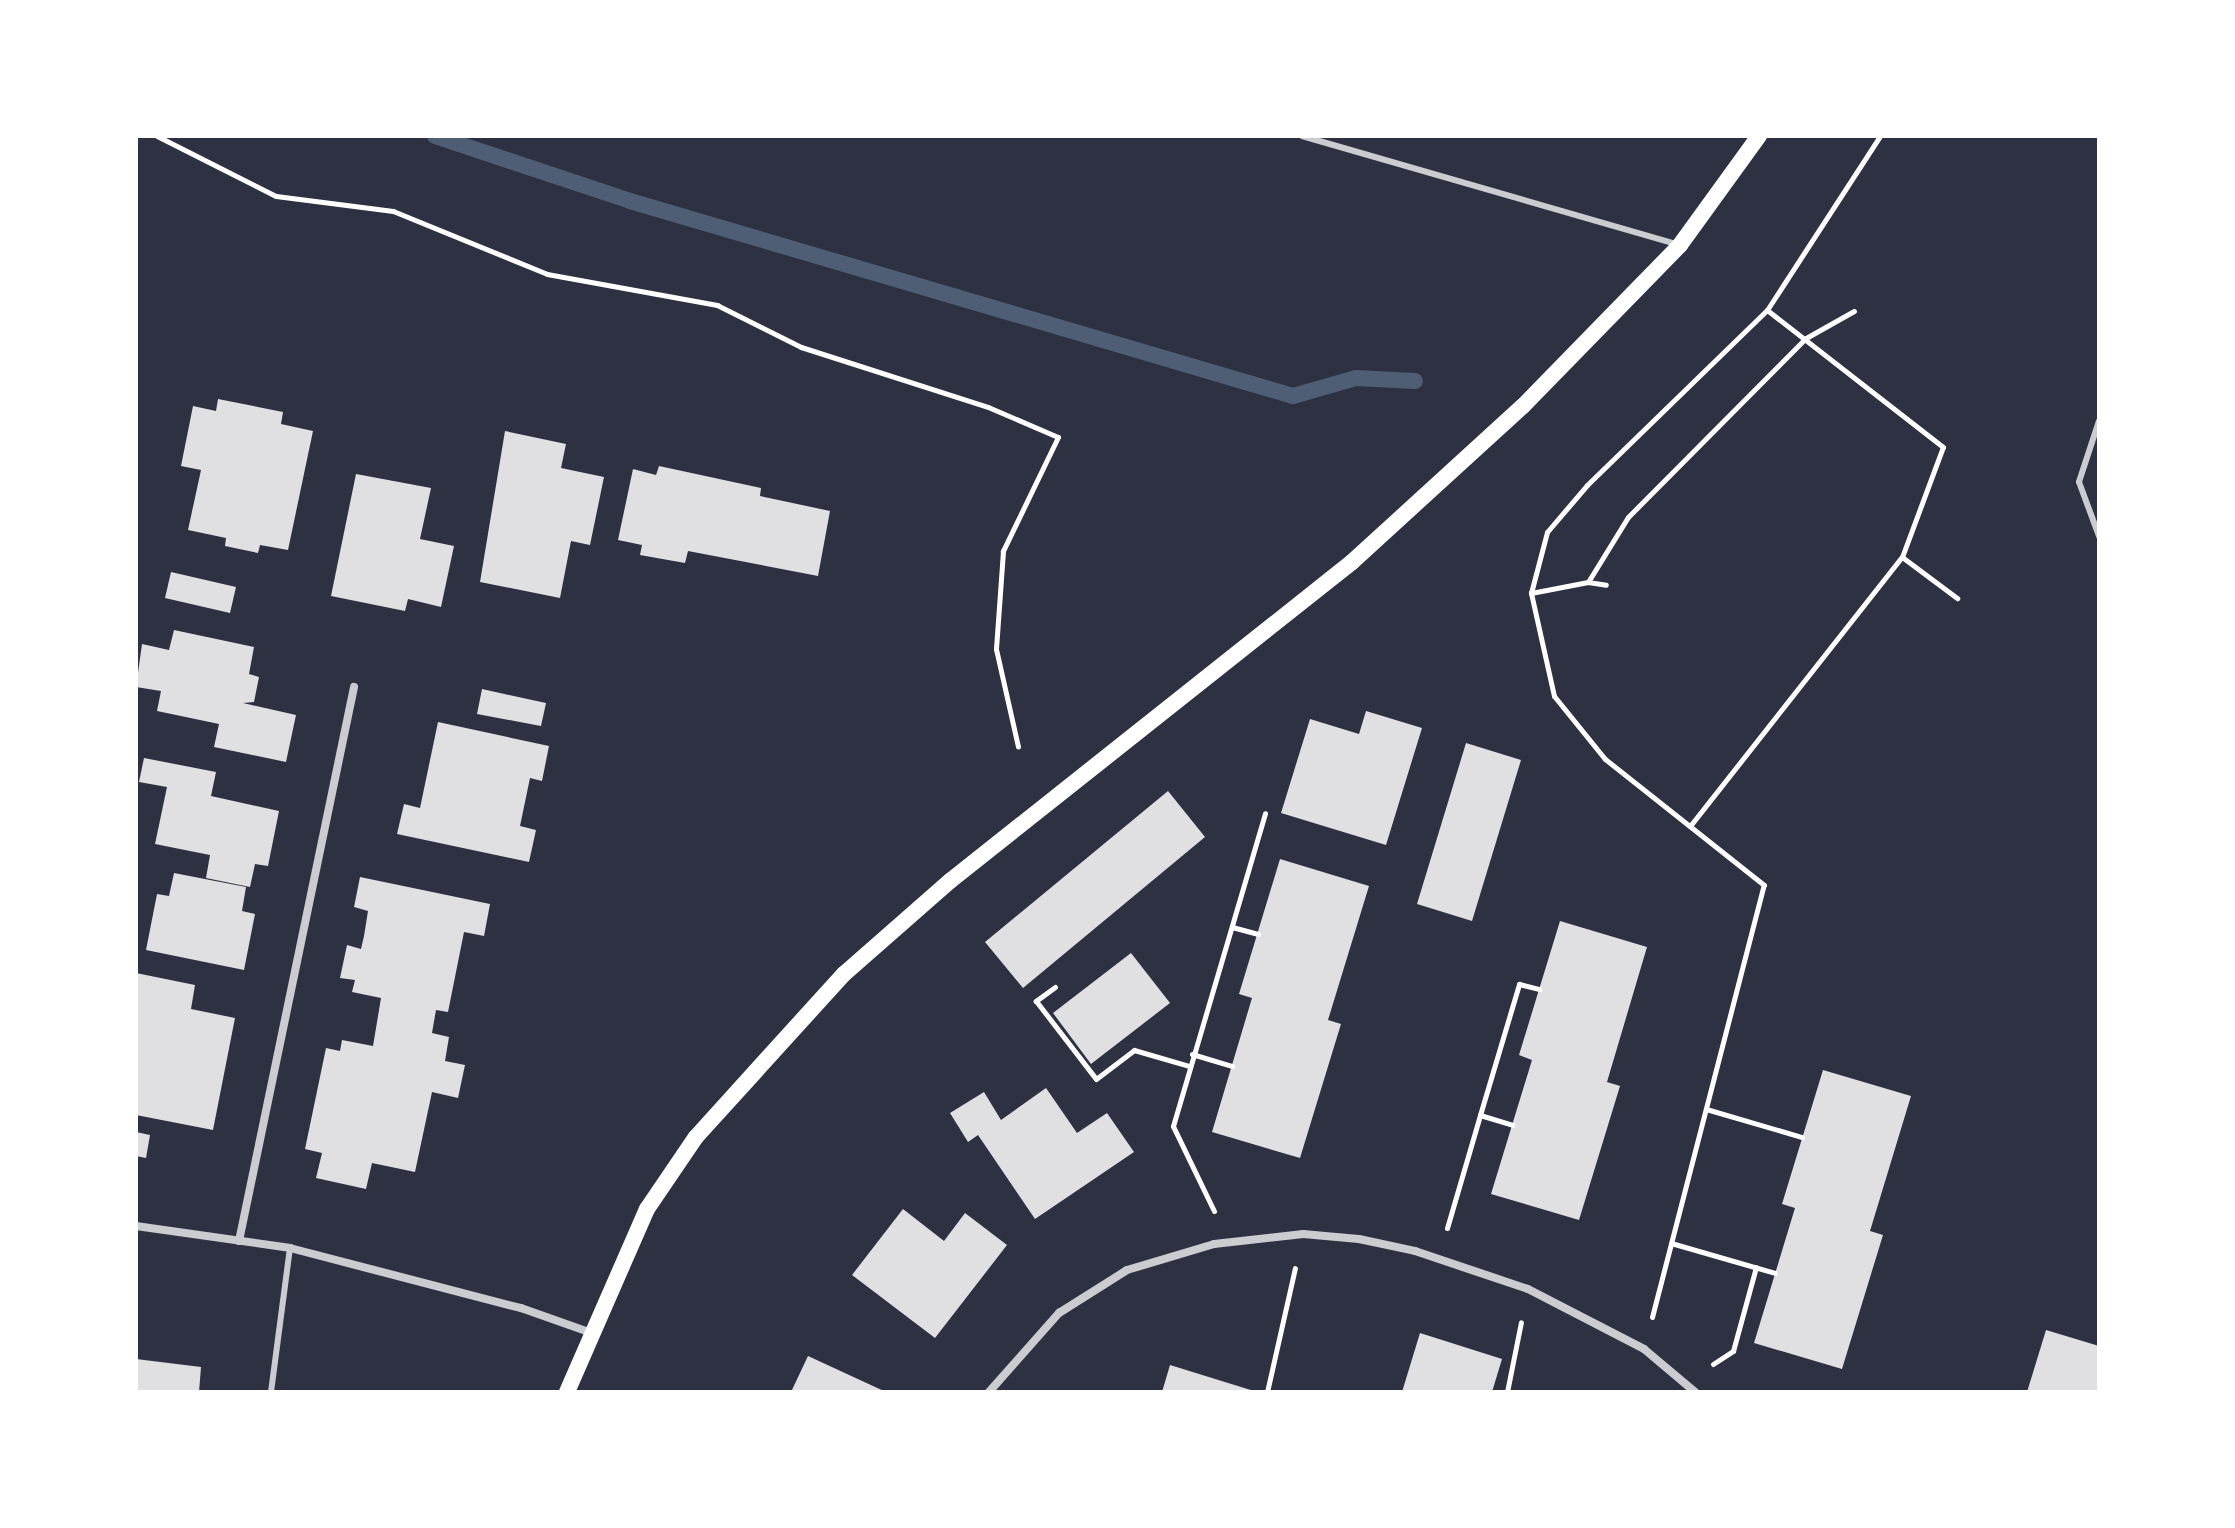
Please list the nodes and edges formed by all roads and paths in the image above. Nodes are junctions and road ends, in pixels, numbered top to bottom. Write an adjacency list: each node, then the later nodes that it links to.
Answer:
1 (157, 136): 17 (path)
2 (1302, 136): 5 (lane)
3 (1759, 136): 5 (main road)
4 (1880, 136): 6 (path)
5 (1680, 245): 41 (main road)
6 (1767, 310): 8 (path); 14 (path)
7 (1854, 311): 8 (path)
8 (1806, 338): 11 (path); 12 (path)
9 (2099, 421): 10 (lane)
10 (2099, 536)
11 (1902, 557): 15 (path); 19 (path)
12 (1588, 582): 13 (path); 14 (path)
13 (1606, 585)
14 (1531, 593): 19 (path)
15 (1957, 598)
16 (354, 687): 35 (street)
17 (1018, 747)
18 (1265, 813): 20 (path)
19 (1690, 826): 27 (path)
20 (1232, 927): 21 (path); 24 (path)
21 (1258, 934)
22 (1055, 987): 25 (path)
23 (1539, 989): 28 (path)
24 (1192, 1054): 25 (path); 26 (path)
25 (1189, 1066): 31 (path)
26 (1232, 1066)
27 (1706, 1109): 30 (path); 36 (path)
28 (1480, 1115): 29 (path); 33 (path)
29 (1512, 1125)
30 (1802, 1137)
31 (1218, 1219)
32 (136, 1226): 35 (street)
33 (1446, 1231)
34 (1303, 1234): 40 (street); 46 (street); 47 (path)
35 (239, 1241): 37 (street)
36 (1671, 1243): 38 (path); 42 (path)
37 (290, 1248): 41 (street); 44 (lane)
38 (1756, 1267): 39 (path); 43 (path)
39 (1775, 1273)
40 (1528, 1289): 42 (street); 48 (path)
41 (589, 1332): 45 (main road)
42 (1644, 1349): 49 (street)
43 (1708, 1367)
44 (271, 1392)
45 (567, 1392)
46 (989, 1392)
47 (1267, 1392)
48 (1507, 1392)
49 (1695, 1392)

